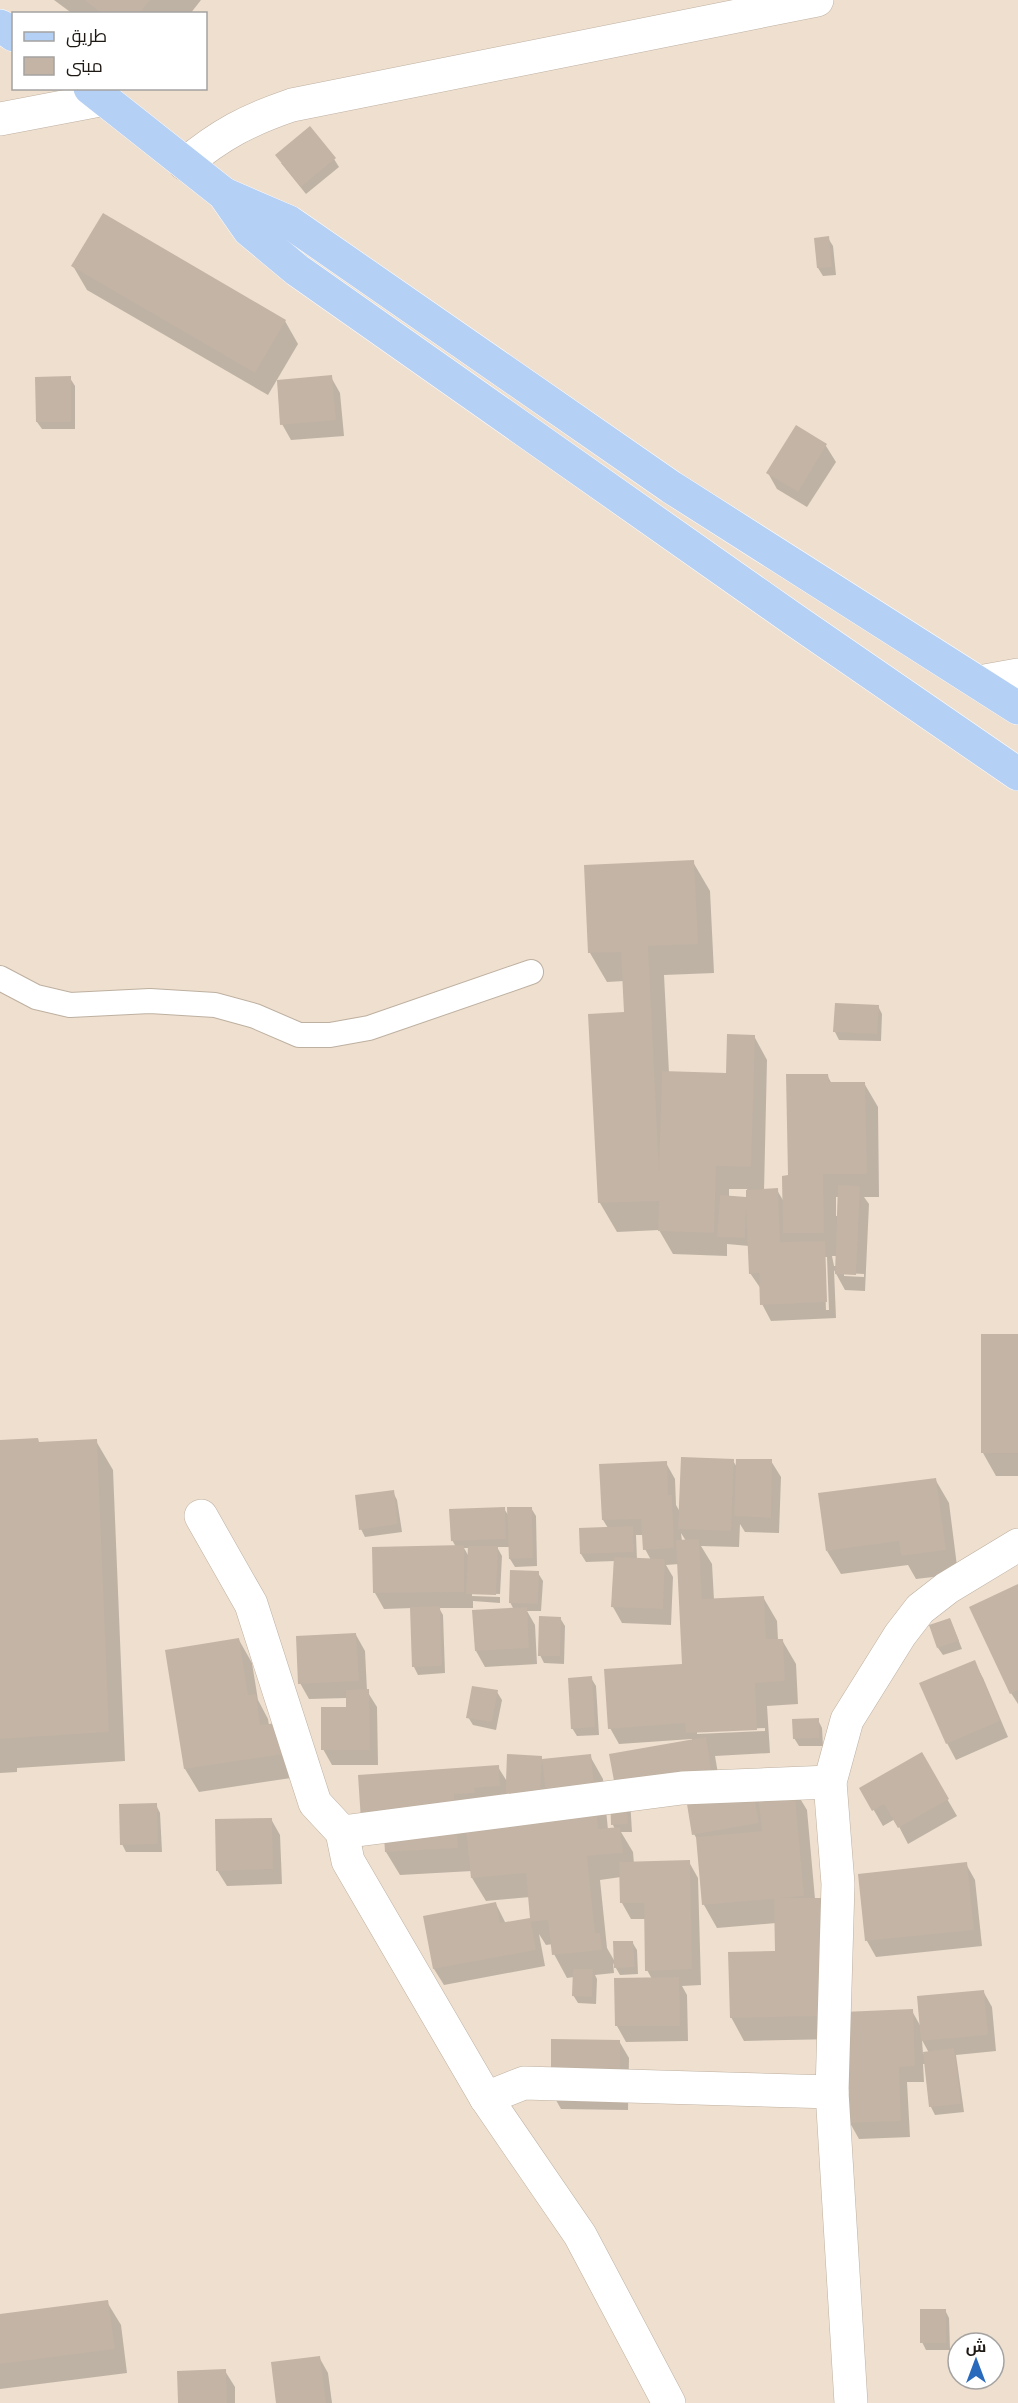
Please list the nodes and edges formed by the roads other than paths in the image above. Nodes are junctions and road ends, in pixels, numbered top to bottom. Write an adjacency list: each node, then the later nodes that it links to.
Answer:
1 (817, 0): 4 (street)
2 (97, 94): 3 (street); 4 (main road)
3 (0, 119)
4 (185, 164): 5 (main road)
5 (224, 194): 7 (main road); 9 (main road)
6 (1018, 675): 7 (street)
7 (980, 682): 8 (main road)
8 (1018, 708)
9 (1018, 774)
10 (531, 972): 11 (lane)
11 (0, 978)
12 (201, 1516): 15 (street)
13 (1018, 1545): 14 (street)
14 (830, 1782): 15 (street); 16 (street)
15 (342, 1832): 17 (street)
16 (832, 2092): 17 (street); 19 (street)
17 (486, 2098): 18 (street)
18 (669, 2403)
19 (851, 2403)

